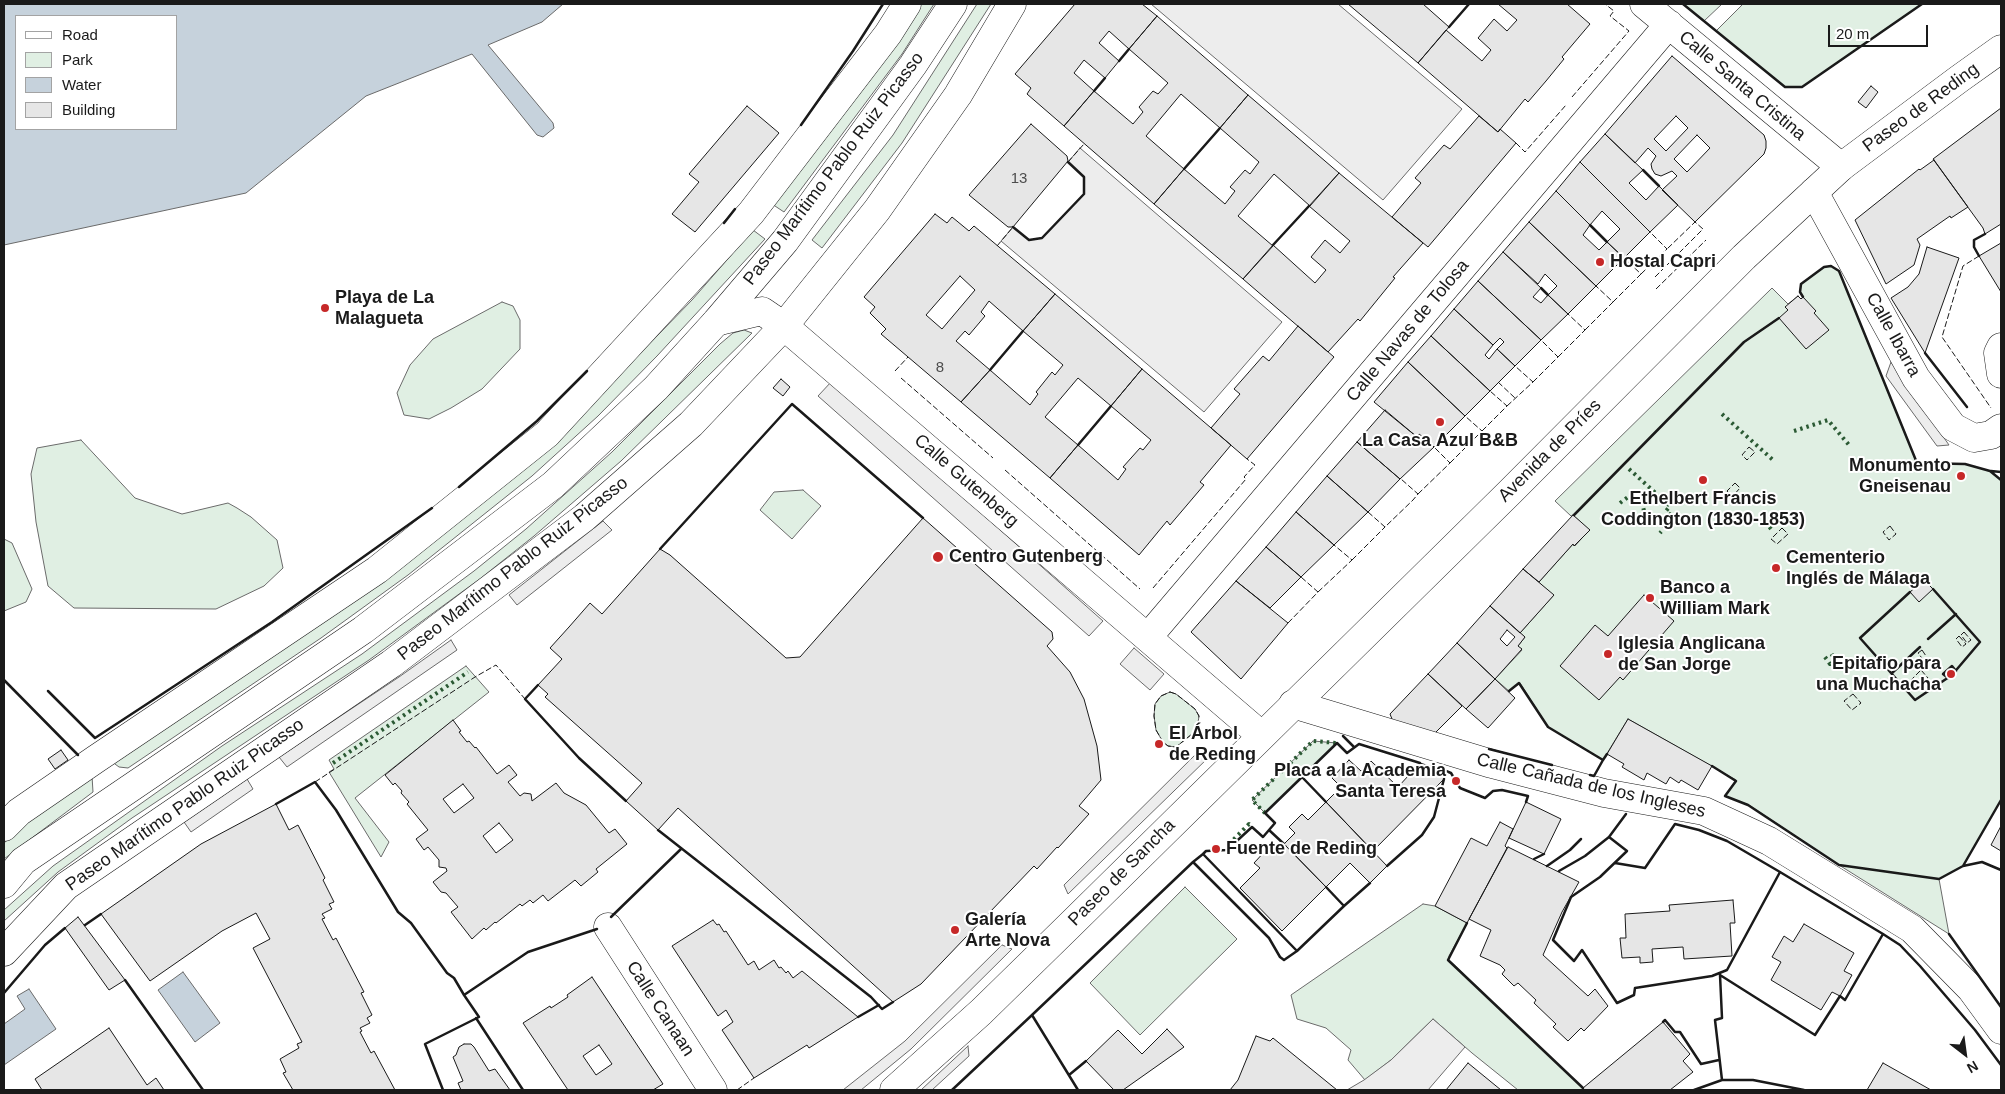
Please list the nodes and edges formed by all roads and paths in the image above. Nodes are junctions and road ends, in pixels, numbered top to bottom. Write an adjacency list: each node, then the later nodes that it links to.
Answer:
1 (906, 4): 17 (street)
2 (953, 4): 9 (street, Paseo Marítimo Pablo Ruiz Picasso)
3 (1012, 4): 10 (street, Paseo Marítimo Pablo Ruiz Picasso)
4 (1644, 4): 5 (street, Calle Santa Cristina)
5 (1669, 24): 7 (street, Calle Santa Cristina); 14 (street, Calle Navas de Tolosa)
6 (2001, 49): 7 (street, Paseo de Reding)
7 (1840, 167): 8 (street, Avenida de Príes)
8 (1814, 192): 13 (street, Calle Ibarra); 15 (street, Avenida de Príes)
9 (716, 322): 10 (street, Calle Gutenberg); 18 (street, Paseo Marítimo Pablo Ruiz Picasso)
10 (784, 326): 14 (street, Calle Gutenberg); 20 (street, Paseo Marítimo Pablo Ruiz Picasso)
11 (2001, 347): 12 (street)
12 (2001, 374)
13 (2001, 428)
14 (1148, 637): 16 (street, Calle Gutenberg)
15 (1293, 704): 16 (street, Avenida de Príes); 21 (street, Calle Cañada de los Ingleses)
16 (1261, 736): 23 (street, Paseo de Sancha)
17 (4, 827)
18 (4, 884)
19 (608, 927): 22 (street, Calle Canaan)
20 (4, 952)
21 (2001, 1030)
22 (713, 1090)
23 (894, 1090)

